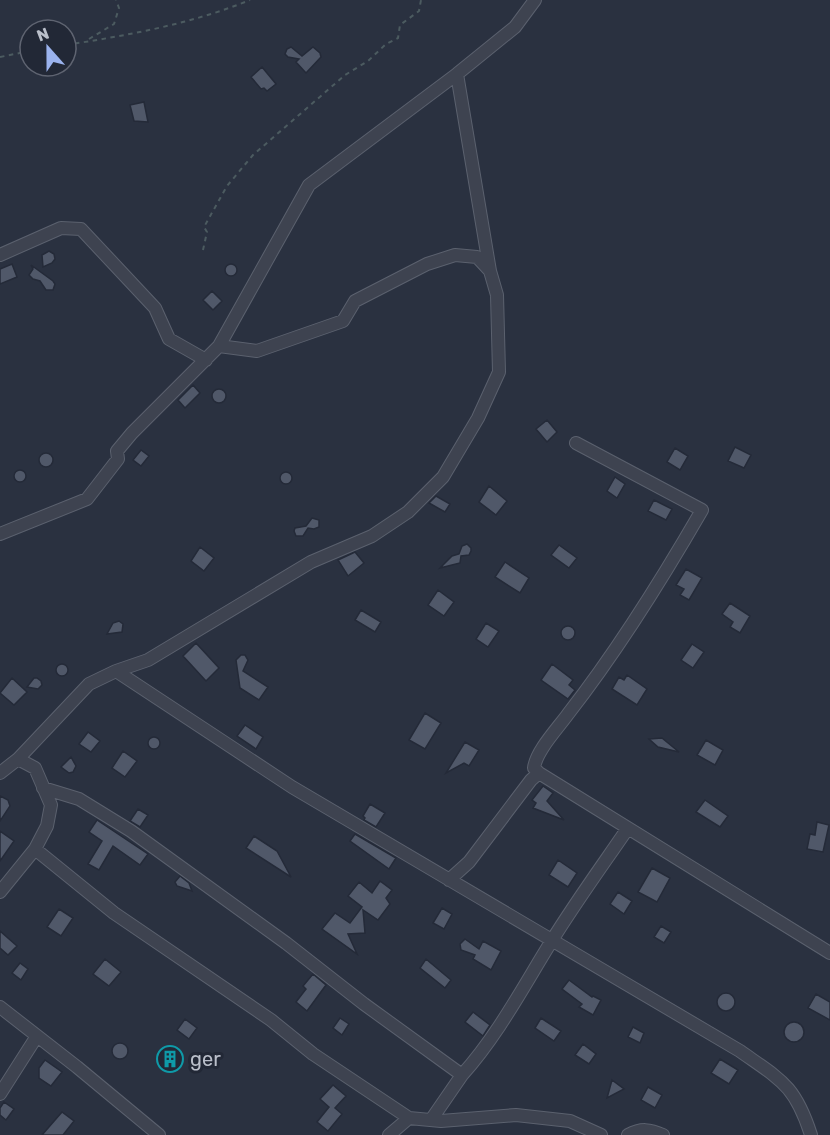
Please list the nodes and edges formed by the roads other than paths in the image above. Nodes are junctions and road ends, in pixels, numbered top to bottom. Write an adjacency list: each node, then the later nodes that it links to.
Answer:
1 (535, 0): 2 (street)
2 (457, 74): 4 (street); 5 (street)
3 (0, 255): 6 (street)
4 (490, 271): 5 (street); 9 (street)
5 (219, 346): 6 (street)
6 (206, 360): 8 (street)
7 (576, 443): 12 (street)
8 (0, 534)
9 (116, 671): 10 (street); 16 (street)
10 (18, 759): 11 (street); 13 (street)
11 (0, 773)
12 (539, 773): 14 (street); 16 (street)
13 (43, 788): 15 (street); 22 (street)
14 (628, 828): 18 (street); 19 (street)
15 (35, 849): 17 (street); 24 (street)
16 (449, 880): 18 (street)
17 (0, 892)
18 (551, 941): 22 (street); 31 (street)
19 (830, 953)
20 (0, 1007): 21 (street)
21 (37, 1036): 23 (street); 26 (street)
22 (462, 1075): 25 (street)
23 (0, 1094)
24 (409, 1118): 25 (street); 27 (street)
25 (431, 1120): 28 (street)
26 (159, 1135)
27 (389, 1135)
28 (601, 1135)
29 (628, 1135): 30 (street)
30 (663, 1135)
31 (811, 1135)

